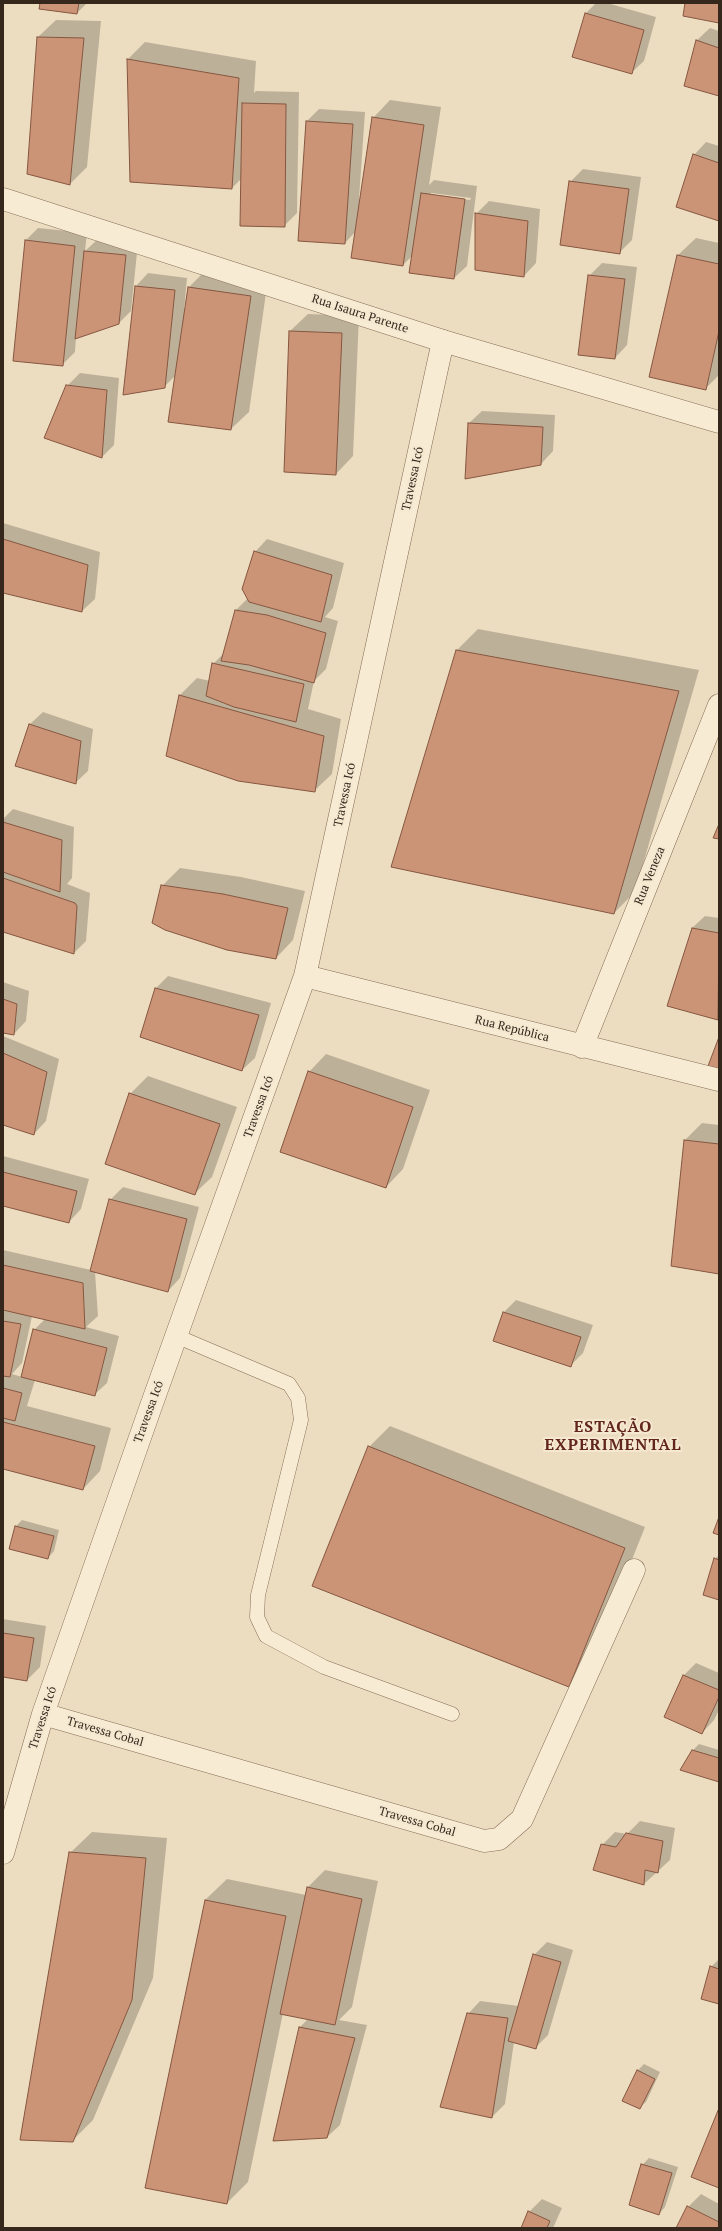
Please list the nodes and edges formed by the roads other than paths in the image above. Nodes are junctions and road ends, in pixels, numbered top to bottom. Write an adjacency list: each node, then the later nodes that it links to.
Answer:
1 (3, 199): 2 (street, Rua Isaura Parente)
2 (443, 341): 3 (street, Rua Isaura Parente); 5 (street, Travessa Icó)
3 (719, 422)
4 (719, 705): 6 (street, Rua Veneza)
5 (305, 976): 6 (street, Rua República); 8 (street, Travessa Icó)
6 (582, 1047): 7 (street, Rua República)
7 (719, 1080)
8 (176, 1336): 10 (street, Travessa Icó); 11 (lane)
9 (634, 1570): 10 (street, Travessa Cobal)
10 (43, 1714): 12 (street, Travessa Icó)
11 (452, 1714)
12 (3, 1853)

